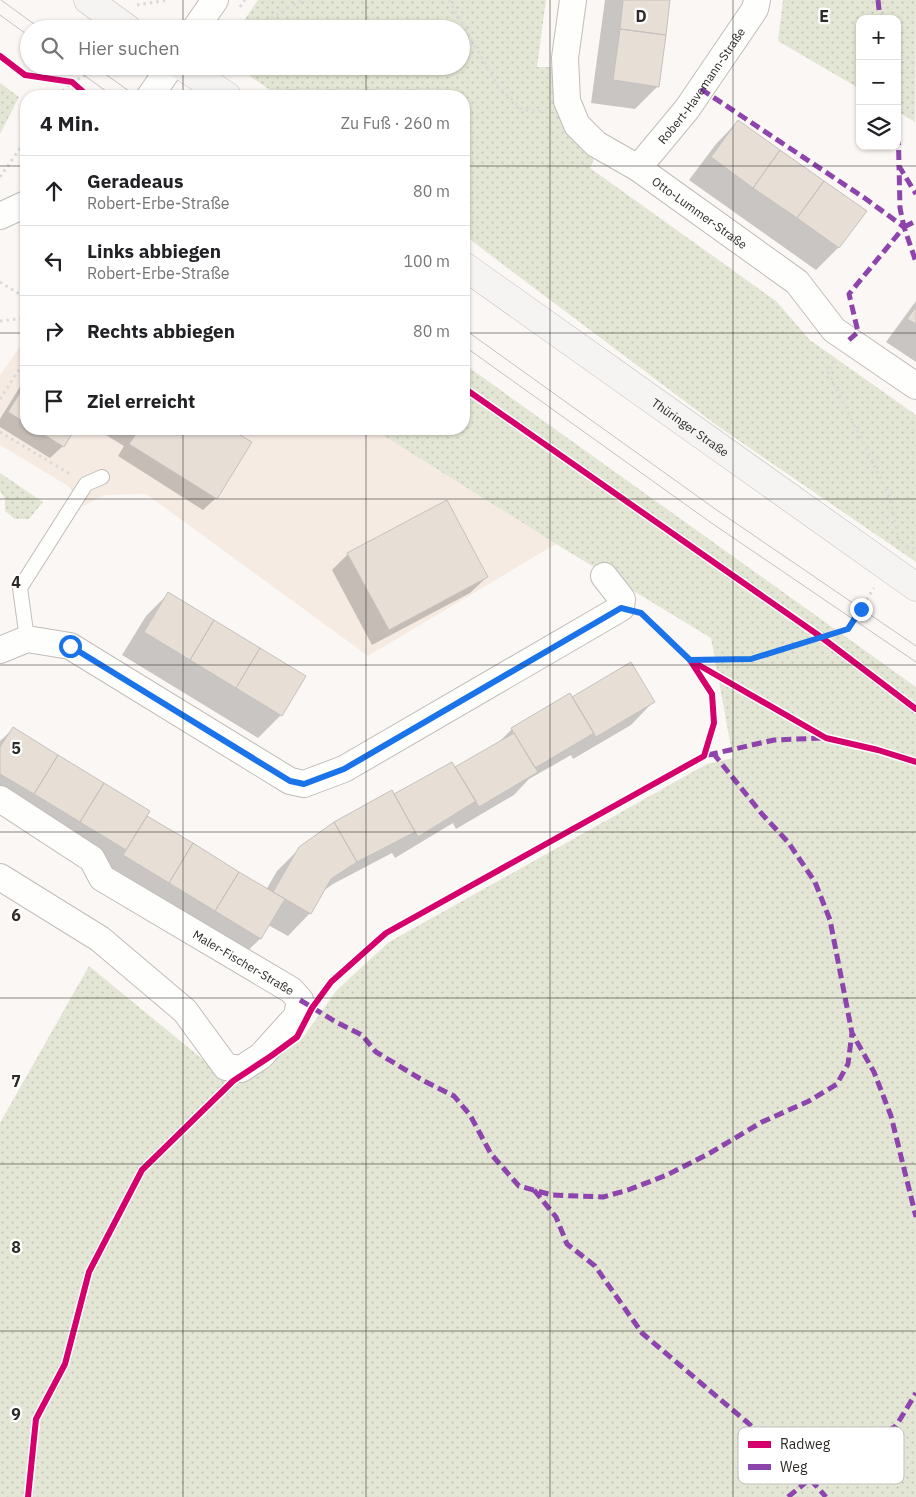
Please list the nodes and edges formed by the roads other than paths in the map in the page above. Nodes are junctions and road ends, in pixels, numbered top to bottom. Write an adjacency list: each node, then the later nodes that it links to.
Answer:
1 (88, 0): 5 (main road)
2 (215, 0): 6 (street)
3 (573, 0): 11 (street, Otto-Lummer-Straße)
4 (756, 0): 11 (street, Robert-Havemann-Straße)
5 (116, 20)
6 (201, 20)
7 (165, 75): 9 (street)
8 (196, 75): 10 (main road)
9 (154, 90)
10 (218, 90)
11 (638, 168): 15 (street, Otto-Lummer-Straße)
12 (20, 207): 13 (street)
13 (0, 216)
14 (470, 270): 18 (main road, Thüringer Straße)
15 (916, 386)
16 (102, 477): 19 (lane)
17 (604, 576): 19 (street)
18 (916, 587)
19 (27, 639): 20 (street)
20 (0, 650)
21 (0, 799): 22 (street, Maler-Fischer-Straße)
22 (0, 877)

